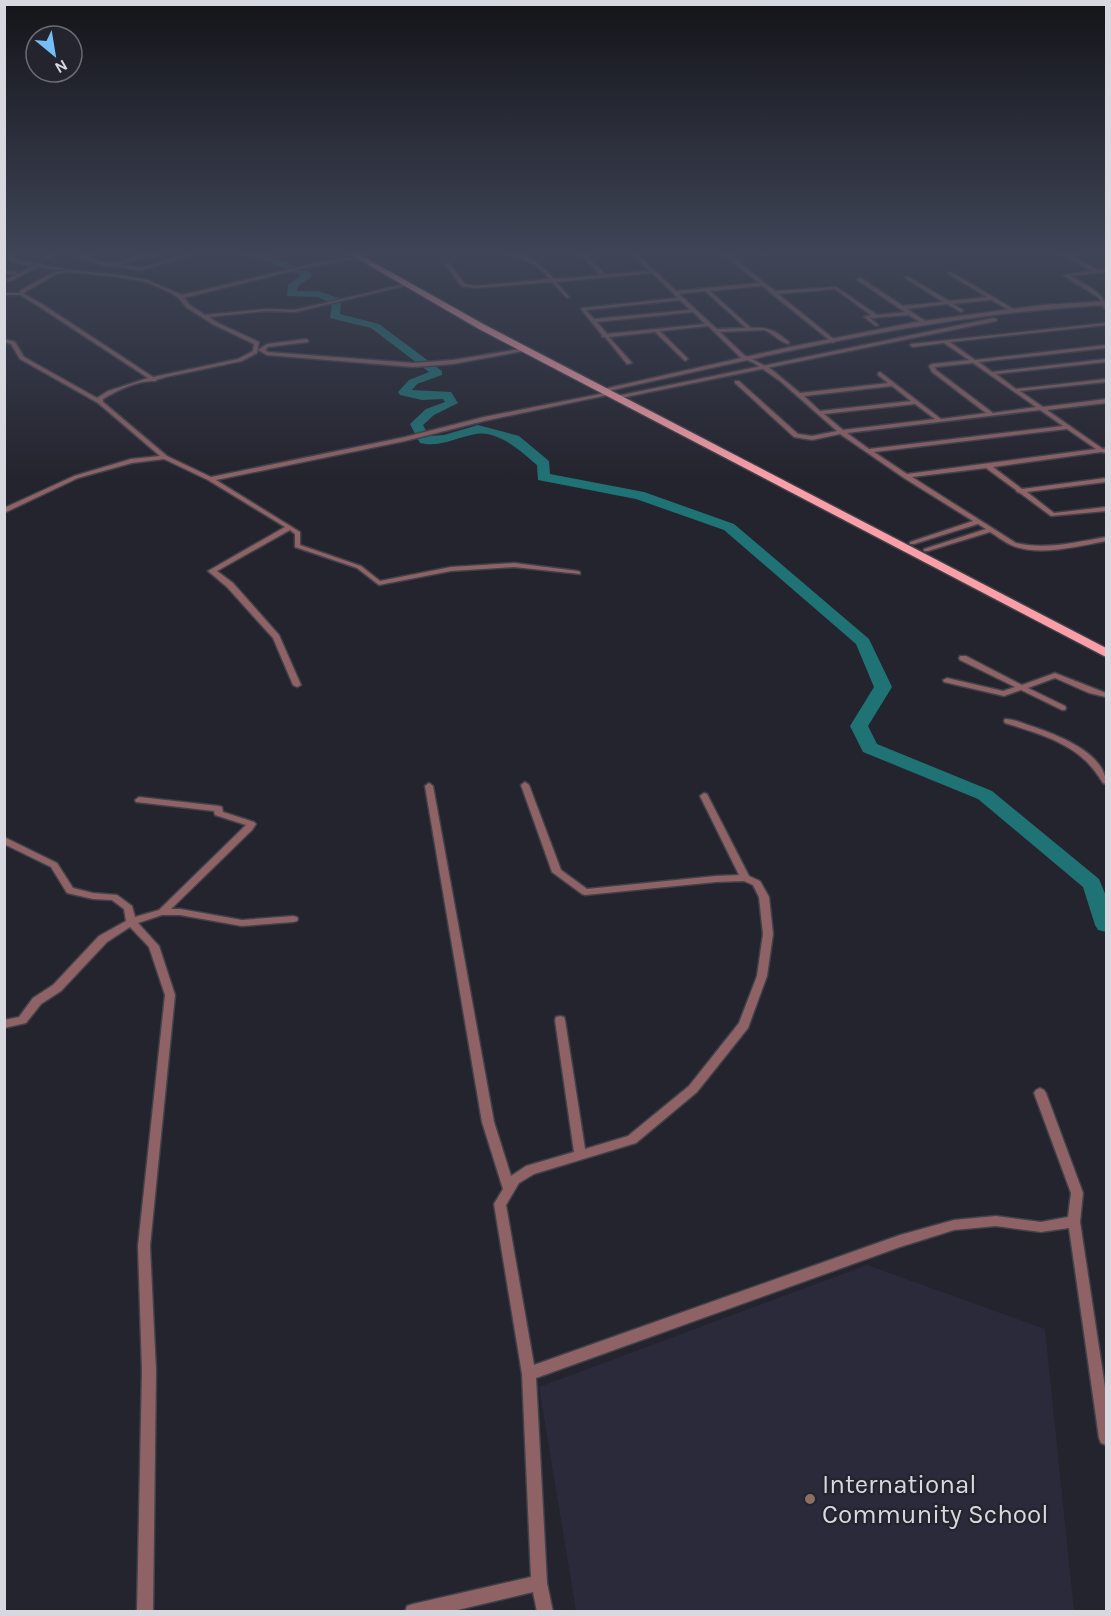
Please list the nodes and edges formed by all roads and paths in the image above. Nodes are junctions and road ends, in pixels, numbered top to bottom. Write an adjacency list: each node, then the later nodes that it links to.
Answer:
1 (74, 327): 31 (street)
2 (223, 327): 31 (street)
3 (484, 327): 22 (main road)
4 (597, 327): 14 (street)
5 (687, 327): 12 (street)
6 (710, 327): 13 (street)
7 (816, 327): 17 (street)
8 (902, 327): 17 (street)
9 (958, 327): 28 (street)
10 (1076, 327): 18 (street)
11 (748, 328): 13 (street); 19 (street)
12 (657, 331): 14 (street); 23 (street)
13 (714, 331): 24 (street)
14 (604, 336): 27 (street)
15 (4, 340): 39 (street)
16 (306, 340): 22 (street)
17 (833, 341): 24 (street)
18 (946, 342): 20 (street); 25 (street)
19 (787, 343)
20 (914, 345)
21 (1107, 346): 25 (street)
22 (525, 350): 36 (main road)
23 (685, 359)
24 (750, 359): 28 (street); 36 (street)
25 (974, 361): 29 (street); 45 (street)
26 (1105, 362): 29 (street)
27 (629, 363)
28 (764, 366): 36 (street); 37 (street)
29 (993, 373): 35 (street)
30 (880, 374): 34 (street)
31 (154, 380): 39 (street)
32 (1107, 380): 35 (street)
33 (737, 382): 48 (street)
34 (892, 384): 37 (street); 40 (street)
35 (1017, 390): 43 (street)
36 (609, 393): 54 (street); 66 (main road)
37 (798, 395): 44 (street)
38 (1107, 401): 41 (street)
39 (100, 402): 51 (street)
40 (915, 402): 44 (street); 46 (street)
41 (1098, 402): 42 (street); 43 (street)
42 (1107, 407)
43 (1043, 408): 45 (street); 47 (street)
44 (818, 413): 48 (street)
45 (992, 414): 46 (street)
46 (939, 420): 48 (street)
47 (1069, 427): 49 (street); 50 (street)
48 (841, 432): 49 (street)
49 (868, 452): 53 (street)
50 (1105, 452): 52 (street)
51 (165, 457): 54 (street); 58 (street)
52 (987, 465): 53 (street); 56 (street)
53 (908, 476): 59 (street)
54 (210, 479): 60 (street)
55 (1107, 480): 56 (street)
56 (1019, 491): 57 (street)
57 (1107, 509)
58 (4, 511)
59 (978, 522): 61 (street); 63 (street)
60 (290, 527): 65 (street); 69 (street)
61 (990, 530): 62 (street); 64 (street)
62 (1107, 539)
63 (912, 543)
64 (926, 550)
65 (578, 573)
66 (1107, 653)
67 (963, 658): 70 (street)
68 (947, 680): 70 (street)
69 (297, 686)
70 (1020, 688): 71 (street); 72 (street)
71 (1107, 695)
72 (1062, 708)
73 (1008, 721): 74 (street)
74 (1107, 781)
75 (525, 785): 80 (street)
76 (429, 786): 88 (street)
77 (704, 796): 80 (street)
78 (139, 800): 81 (street)
79 (4, 840): 83 (street)
80 (745, 878): 87 (street)
81 (162, 912): 82 (street); 83 (street)
82 (293, 919)
83 (131, 922): 85 (street); 93 (street)
84 (560, 1020): 87 (street)
85 (4, 1024)
86 (1040, 1093): 89 (street)
87 (580, 1155): 88 (street)
88 (509, 1190): 90 (street)
89 (1074, 1222): 90 (street); 91 (street)
90 (530, 1374): 92 (street)
91 (1107, 1438)
92 (539, 1582): 94 (street); 95 (street)
93 (145, 1611)
94 (413, 1611)
95 (545, 1611)

